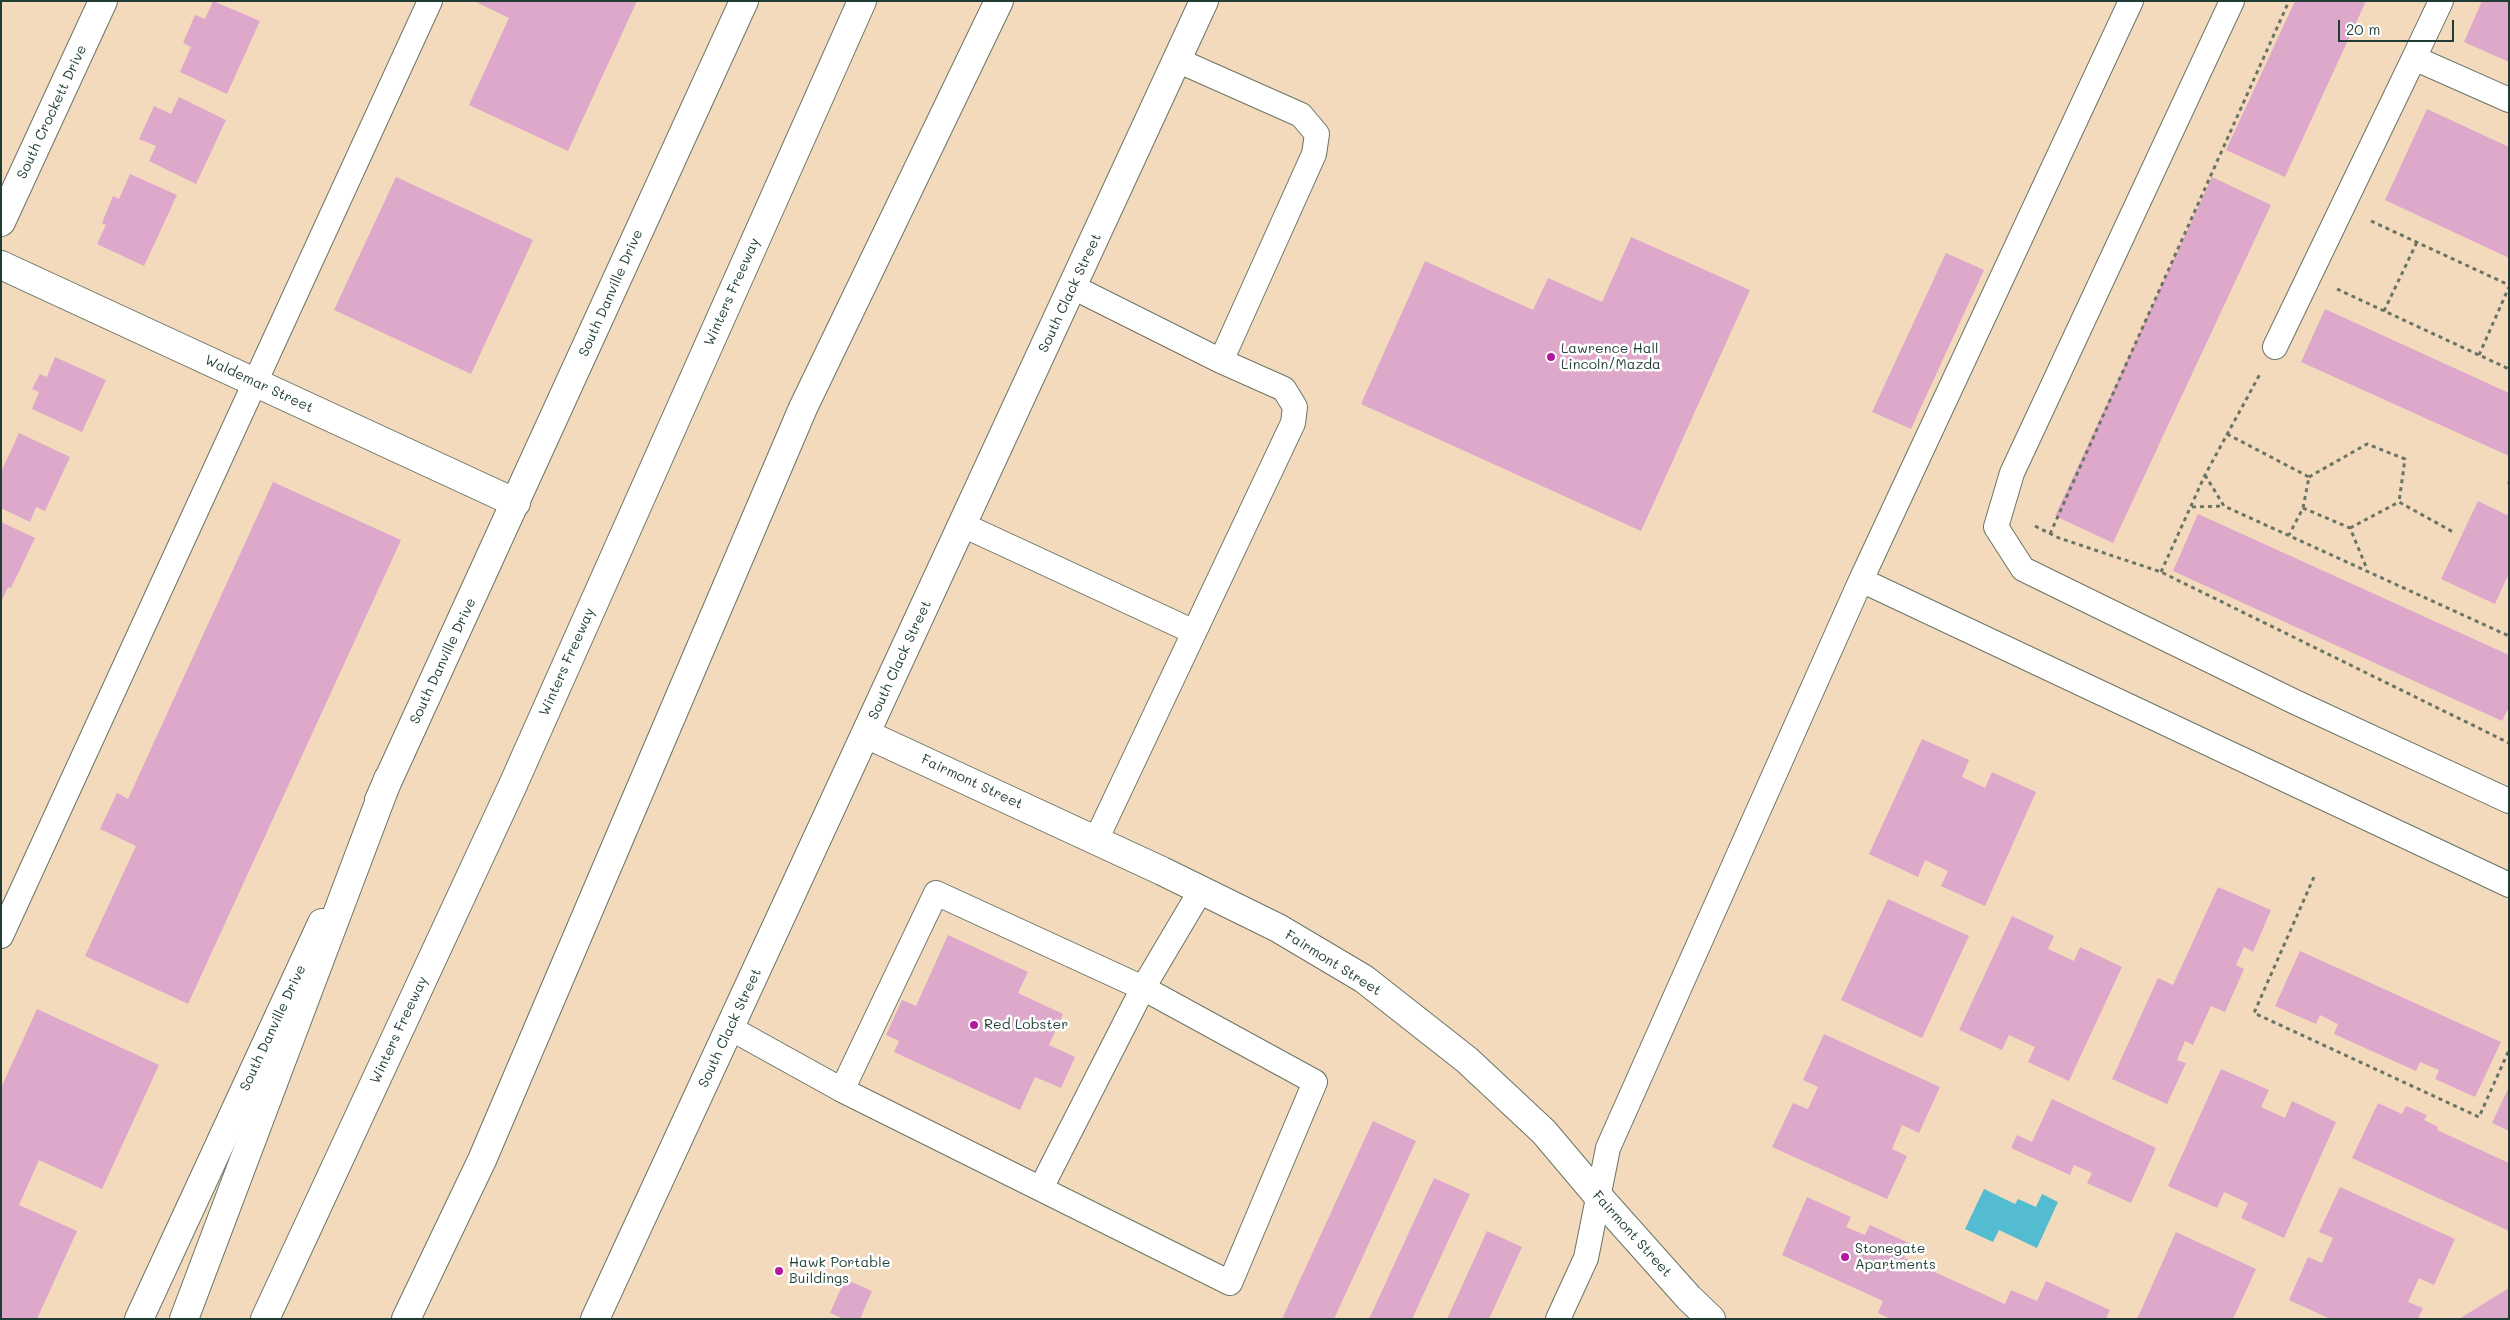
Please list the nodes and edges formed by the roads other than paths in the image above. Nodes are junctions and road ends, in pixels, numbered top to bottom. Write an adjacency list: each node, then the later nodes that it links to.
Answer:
1 (103, 1): 13 (main road, South Crockett Drive)
2 (430, 1): 18 (lane)
3 (744, 1): 19 (main road, South Danville Drive)
4 (862, 1): 37 (main road, Winters Freeway)
5 (999, 1): 38 (main road)
6 (1204, 1): 11 (main road, South Clack Street)
7 (2131, 1): 21 (lane)
8 (2232, 1): 25 (lane)
9 (2441, 1): 10 (lane)
10 (2414, 58): 12 (lane); 16 (lane)
11 (1177, 60): 15 (main road, South Clack Street); 17 (lane)
12 (2509, 100)
13 (1, 222)
14 (1, 264): 18 (main road, Waldemar Street)
15 (1073, 287): 17 (lane); 20 (main road, South Clack Street)
16 (2275, 347)
17 (1221, 361): 22 (lane)
18 (255, 382): 19 (main road, Waldemar Street); 29 (lane)
19 (516, 503): 24 (main road, South Danville Drive)
20 (963, 525): 22 (lane); 23 (main road, South Clack Street)
21 (1861, 580): 27 (lane); 34 (lane)
22 (1194, 632): 26 (lane)
23 (866, 734): 26 (main road, Fairmont Street); 31 (main road, South Clack Street)
24 (388, 779): 35 (main road, South Danville Drive); 36 (main road)
25 (2509, 801)
26 (1096, 840): 28 (main road, Fairmont Street)
27 (2509, 885)
28 (1201, 890): 30 (lane); 34 (main road, Fairmont Street)
29 (1, 936)
30 (1143, 988): 32 (lane); 33 (lane); 33 (lane)
31 (730, 1028): 32 (lane); 39 (main road, South Clack Street)
32 (842, 1090): 33 (lane)
33 (1041, 1188)
34 (1598, 1196): 40 (lane); 41 (main road, Fairmont Street)
35 (139, 1319)
36 (184, 1319)
37 (265, 1319)
38 (406, 1319)
39 (595, 1319)
40 (1558, 1319)
41 (1710, 1319)

